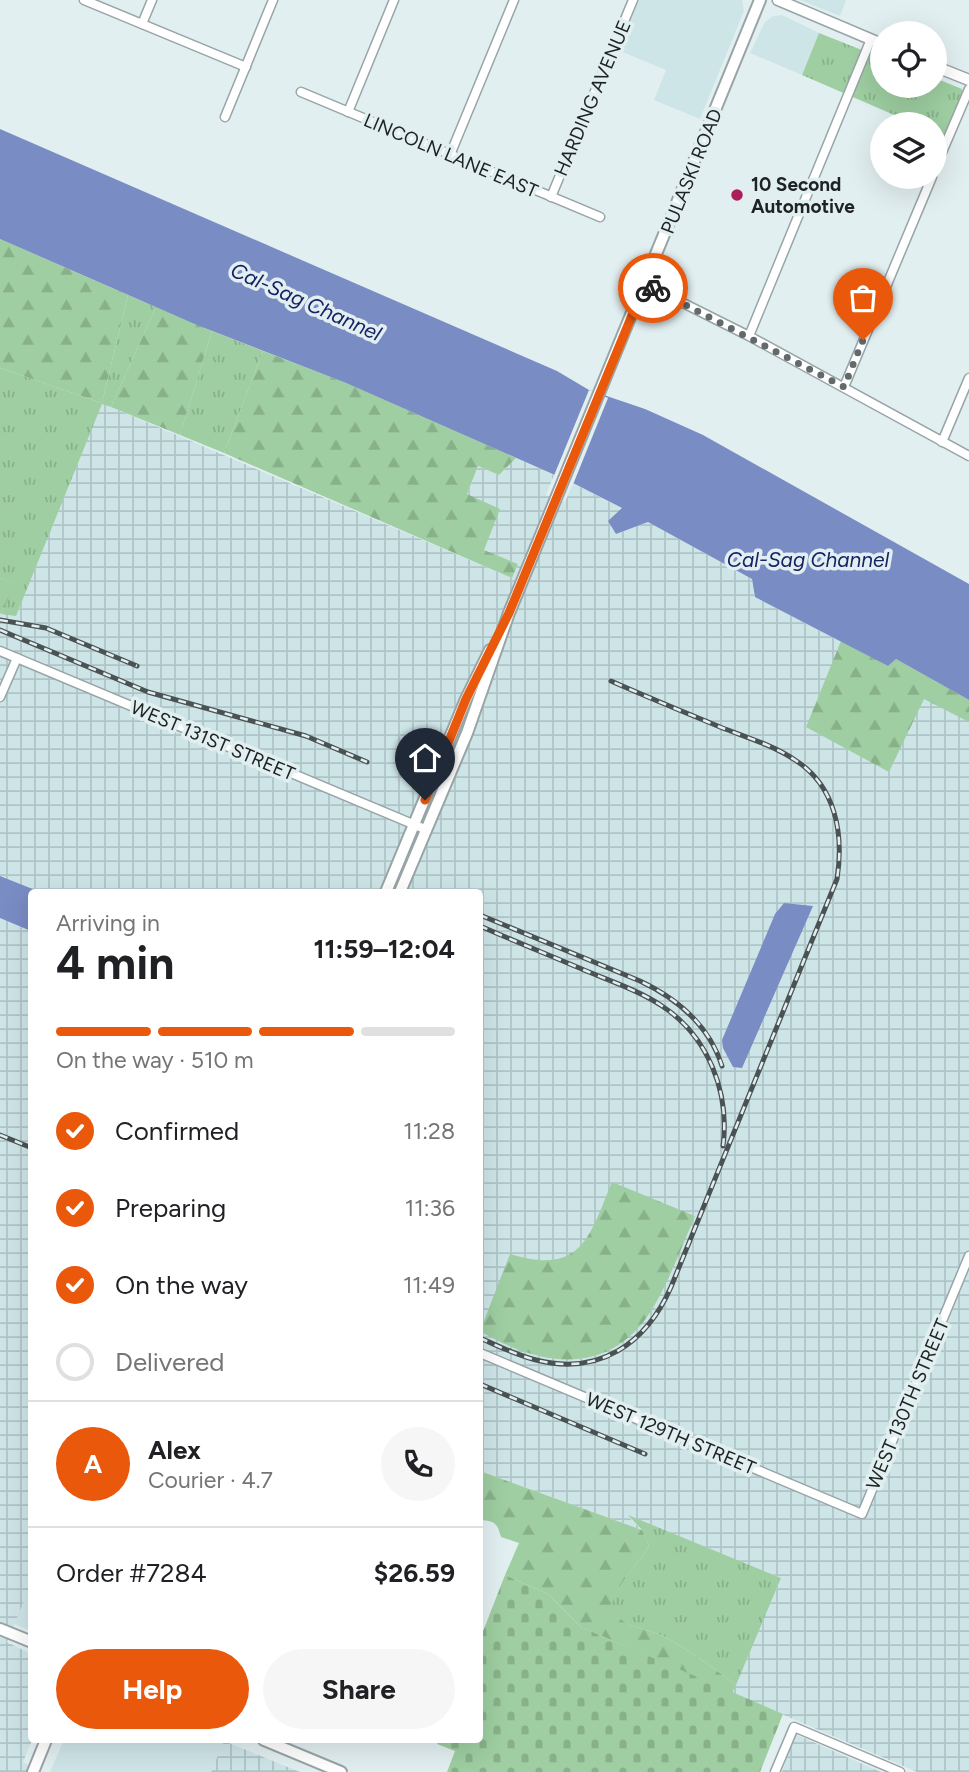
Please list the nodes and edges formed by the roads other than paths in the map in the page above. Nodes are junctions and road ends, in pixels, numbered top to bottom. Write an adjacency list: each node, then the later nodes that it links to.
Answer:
1 (84, 0): 9 (street)
2 (152, 0): 9 (street)
3 (273, 0): 12 (street)
4 (394, 0): 17 (street)
5 (514, 0): 20 (street)
6 (633, 0): 22 (street, HARDING AVENUE)
7 (760, 0): 24 (main road, PULASKI ROAD)
8 (778, 0): 10 (street)
9 (142, 24): 12 (street)
10 (870, 39)
11 (870, 41): 25 (street)
12 (246, 67): 18 (street)
13 (947, 71): 14 (street)
14 (969, 80)
15 (969, 89): 19 (street)
16 (301, 92): 17 (street, LINCOLN LANE EAST)
17 (348, 111): 20 (street, LINCOLN LANE EAST)
18 (225, 117)
19 (947, 141)
20 (450, 155): 22 (street, LINCOLN LANE EAST)
21 (927, 189): 27 (street)
22 (551, 197): 23 (street, LINCOLN LANE EAST)
23 (600, 217)
24 (645, 284): 25 (street); 30 (main road, PULASKI ROAD)
25 (749, 336): 27 (street)
26 (969, 378): 28 (street)
27 (844, 387): 28 (street)
28 (942, 442): 29 (street)
29 (969, 456)
30 (509, 613): 34 (main road, PULASKI ROAD); 35 (main road, PULASKI ROAD)
31 (0, 651): 32 (street, WEST 131ST STREET)
32 (17, 658): 33 (street); 34 (street, WEST 131ST STREET)
33 (0, 697)
34 (414, 825): 35 (street, WEST 131ST STREET); 36 (main road, PULASKI ROAD)
35 (427, 830): 37 (main road, PULASKI ROAD)
36 (387, 889)
37 (401, 889)
38 (969, 1256): 40 (street, WEST 130TH STREET)
39 (483, 1354): 40 (street, WEST 129TH STREET)
40 (862, 1514)
41 (0, 1629): 42 (main road)
42 (28, 1640)
43 (45, 1743): 45 (main road)
44 (271, 1743): 46 (main road)
45 (33, 1772)
46 (341, 1772)
47 (775, 1772): 48 (street)
48 (900, 1772)

